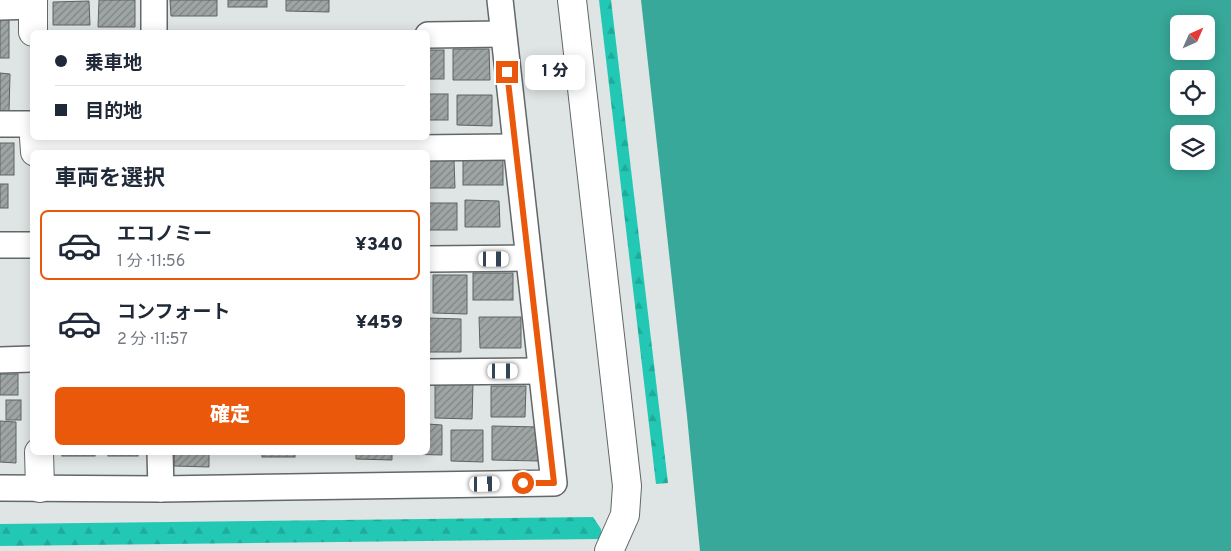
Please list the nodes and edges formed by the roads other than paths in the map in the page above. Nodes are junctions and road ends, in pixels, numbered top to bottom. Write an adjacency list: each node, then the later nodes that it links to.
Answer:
1 (154, 0): 6 (street)
2 (500, 0): 7 (street)
3 (572, 0): 27 (street)
4 (0, 7): 5 (street)
5 (33, 13)
6 (154, 30)
7 (503, 34): 8 (street); 13 (street)
8 (430, 35)
9 (0, 124): 10 (street)
10 (30, 124)
11 (35, 147): 12 (street)
12 (156, 147): 13 (street)
13 (516, 147): 16 (street)
14 (0, 245): 15 (street)
15 (30, 245)
16 (528, 258): 17 (street); 20 (street)
17 (430, 260)
18 (0, 360): 19 (street)
19 (30, 360)
20 (541, 371): 21 (street); 26 (street)
21 (430, 372)
22 (39, 455): 25 (street)
23 (160, 455): 26 (street)
24 (0, 488): 25 (street)
25 (40, 488): 26 (street)
26 (161, 489)
27 (609, 551)

